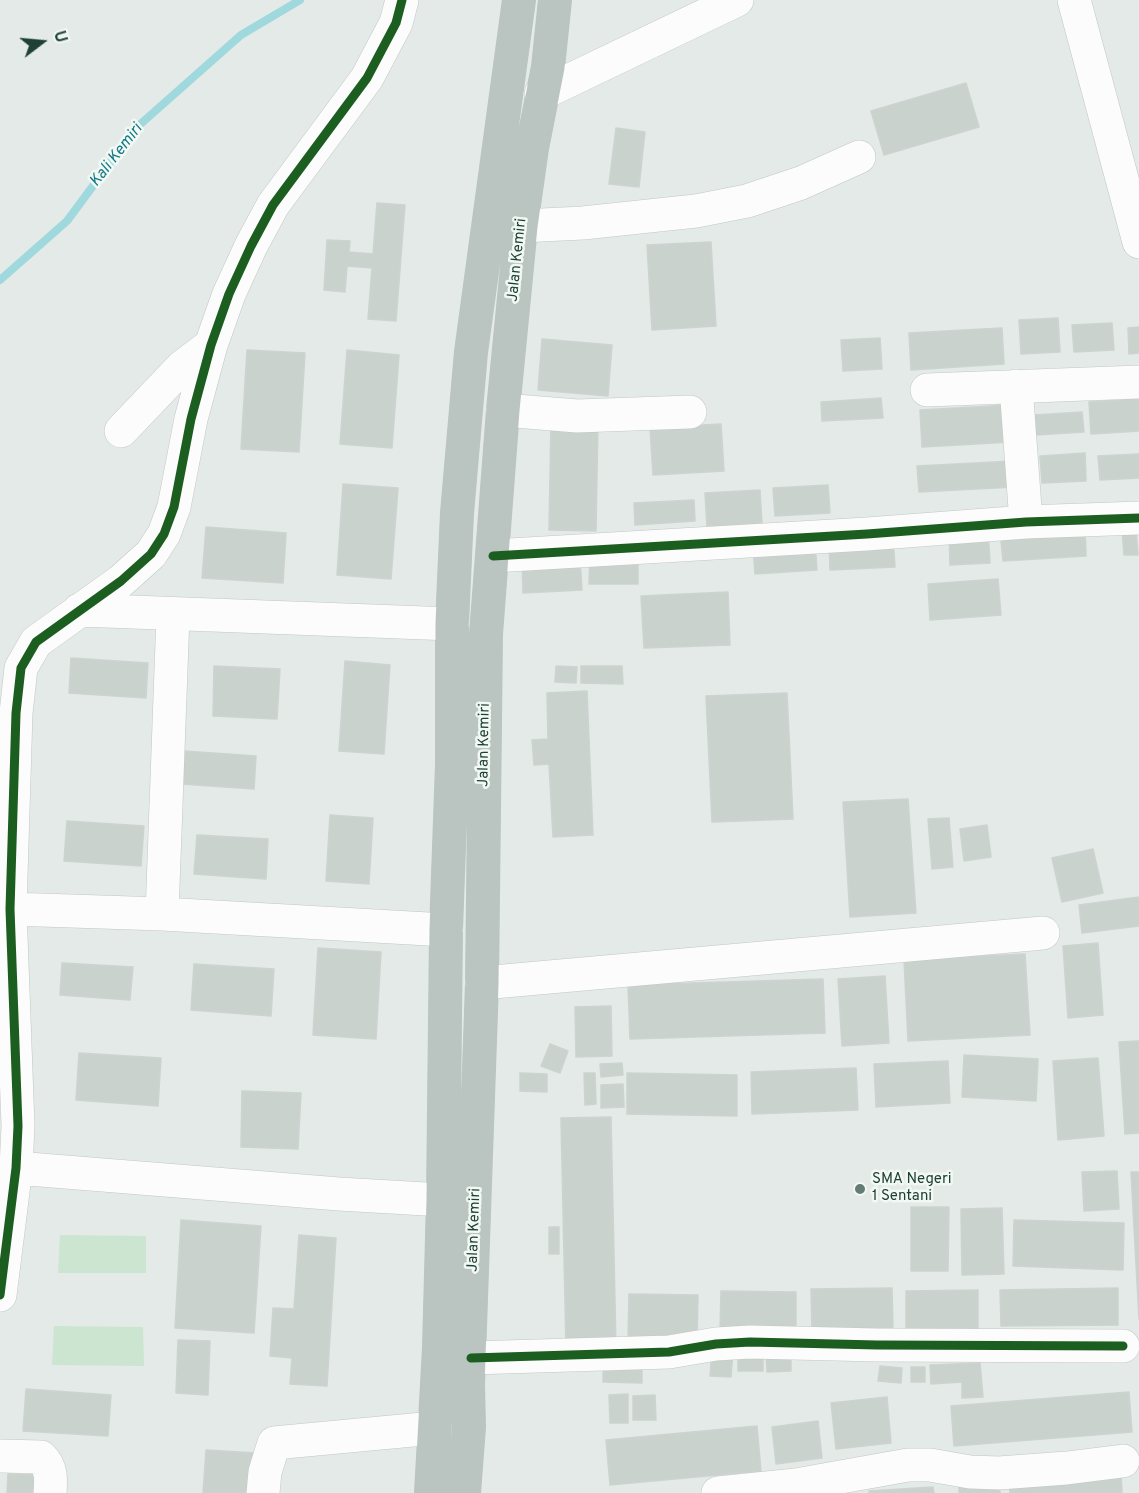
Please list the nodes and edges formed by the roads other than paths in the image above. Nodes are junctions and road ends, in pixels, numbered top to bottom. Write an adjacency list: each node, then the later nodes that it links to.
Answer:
1 (519, 0): 22 (highway)
2 (555, 0): 6 (highway, Jalan Kemiri)
3 (737, 0): 6 (street)
4 (1074, 0): 9 (street)
5 (399, 11): 10 (street)
6 (544, 81): 8 (highway, Jalan Kemiri)
7 (859, 157): 8 (street)
8 (521, 226): 14 (highway, Jalan Kemiri)
9 (1139, 242)
10 (211, 345): 16 (street); 20 (street)
11 (1139, 382): 12 (street)
12 (1016, 386): 13 (street); 18 (street)
13 (927, 390)
14 (503, 410): 15 (street); 19 (highway, Jalan Kemiri)
15 (690, 412)
16 (121, 431)
17 (1139, 518): 18 (street)
18 (1026, 522): 19 (street)
19 (493, 556): 27 (highway, Jalan Kemiri)
20 (79, 610): 21 (street); 23 (street)
21 (173, 615): 22 (street); 24 (street)
22 (452, 624): 25 (highway)
23 (10, 909): 24 (street); 28 (street)
24 (162, 914): 25 (street)
25 (446, 930): 29 (highway)
26 (1043, 933): 27 (street)
27 (482, 983): 33 (highway, Jalan Kemiri)
28 (15, 1168): 29 (street); 30 (street)
29 (444, 1200): 34 (highway)
30 (3, 1252): 31 (street)
31 (0, 1295)
32 (1123, 1346): 33 (street)
33 (471, 1358): 40 (highway, Jalan Kemiri)
34 (434, 1428): 38 (street); 39 (highway)
35 (0, 1456): 37 (street)
36 (1123, 1461): 41 (street)
37 (50, 1493)
38 (263, 1493)
39 (431, 1493)
40 (464, 1493)
41 (718, 1493)

